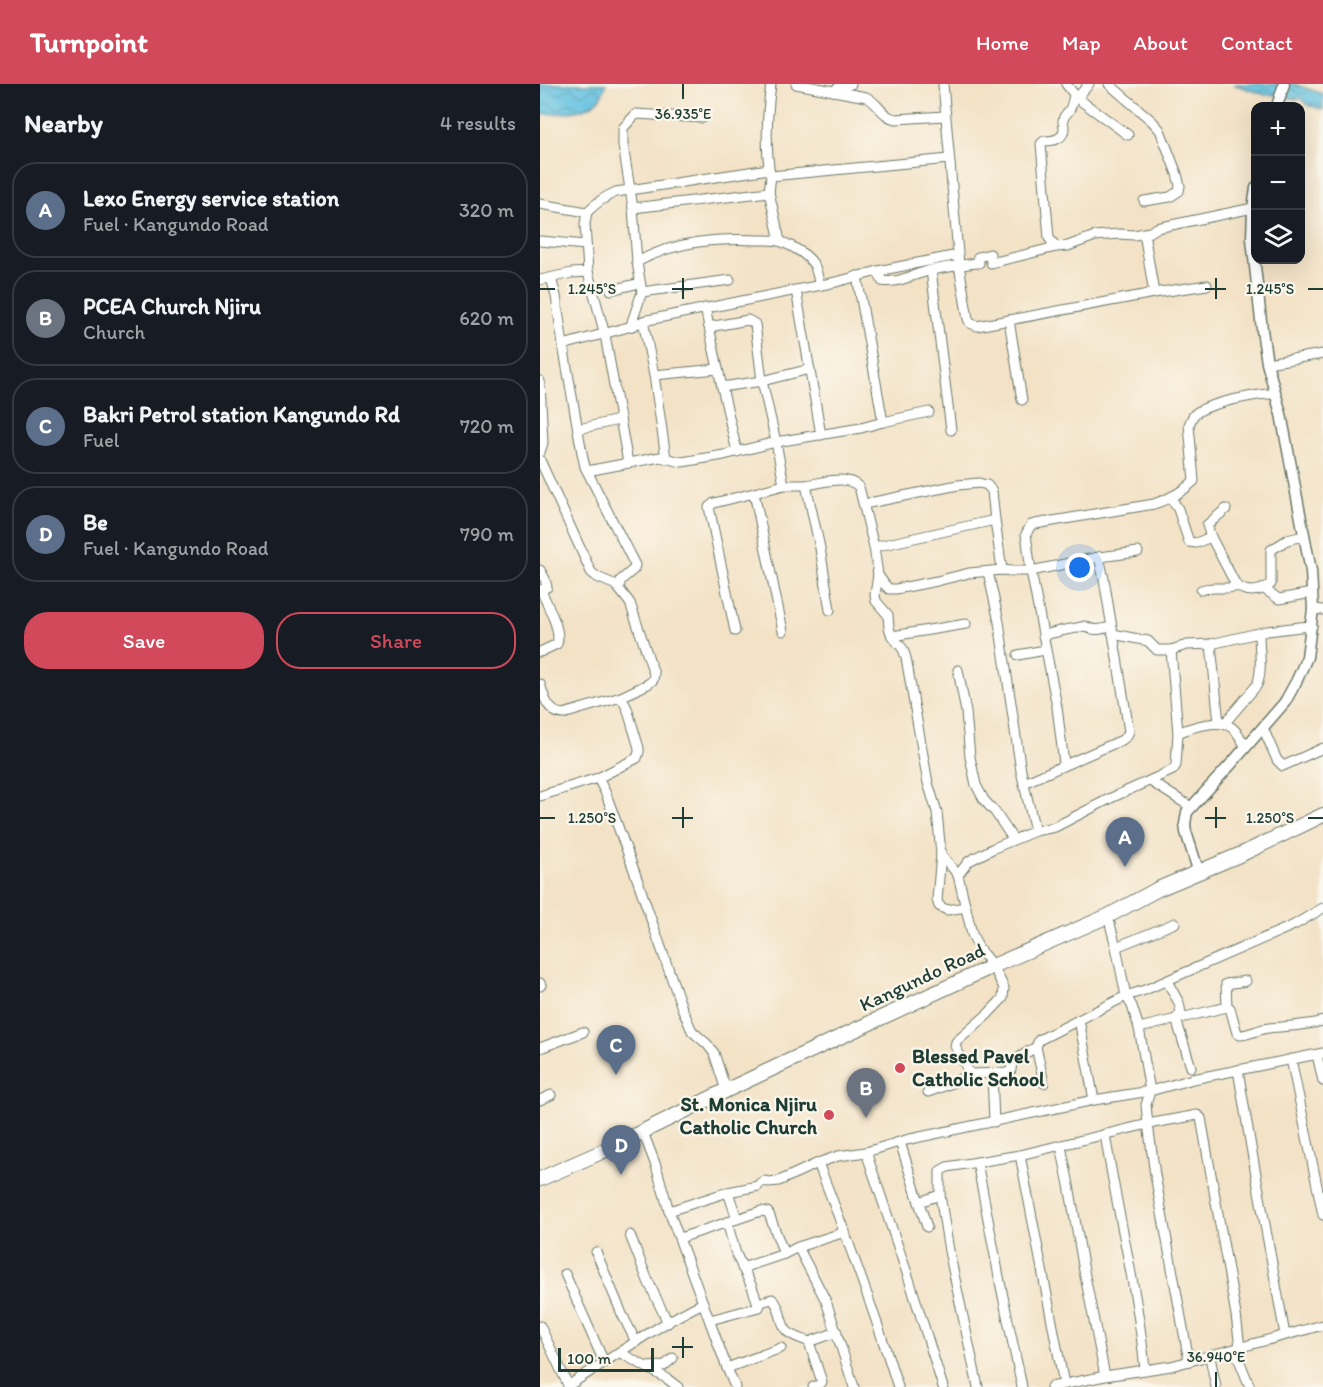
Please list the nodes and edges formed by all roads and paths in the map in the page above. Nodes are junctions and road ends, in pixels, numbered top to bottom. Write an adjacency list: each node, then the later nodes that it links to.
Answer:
1 (771, 84): 16 (street)
2 (796, 84): 9 (street)
3 (851, 84): 9 (street)
4 (943, 84): 12 (street)
5 (1066, 84): 10 (street)
6 (1089, 84): 10 (street)
7 (1109, 84): 19 (street)
8 (1284, 84): 11 (main road)
9 (833, 91): 12 (street)
10 (1076, 97): 14 (street); 29 (street)
11 (1279, 102)
12 (945, 116): 15 (street)
13 (703, 118): 17 (street)
14 (1128, 135)
15 (949, 159): 16 (street); 30 (street)
16 (770, 173): 17 (street); 18 (street)
17 (630, 189): 21 (street); 24 (street)
18 (769, 192): 21 (street); 27 (street)
19 (1144, 201)
20 (540, 204): 24 (street)
21 (633, 208): 31 (street)
22 (1251, 208): 25 (street)
23 (1253, 210): 53 (main road)
24 (587, 212): 28 (street)
25 (1144, 233): 29 (street); 44 (street)
26 (540, 241): 28 (street)
27 (780, 241): 31 (street); 39 (street)
28 (586, 245): 34 (street)
29 (1056, 247): 30 (street)
30 (958, 260): 32 (street); 33 (street); 46 (street)
31 (637, 262): 41 (street)
32 (931, 270): 33 (street); 66 (street)
33 (878, 271): 35 (street)
34 (588, 272): 36 (street); 50 (street)
35 (858, 276): 39 (street); 64 (street)
36 (551, 278): 37 (street); 51 (street)
37 (540, 280)
38 (730, 280): 41 (street)
39 (820, 285): 43 (street)
40 (1207, 285): 44 (street)
41 (641, 288): 42 (street); 48 (street)
42 (612, 290)
43 (796, 290): 45 (street); 55 (street)
44 (1154, 293): 46 (street)
45 (705, 308): 47 (street); 49 (street)
46 (1009, 320): 61 (street)
47 (643, 321): 48 (street); 56 (street)
48 (632, 326): 50 (street)
49 (709, 327): 54 (street); 57 (street)
50 (605, 335): 51 (street); 63 (street)
51 (563, 345): 65 (street)
52 (1323, 354): 53 (street)
53 (1267, 363): 60 (main road)
54 (718, 369): 56 (street); 59 (street)
55 (810, 369): 57 (street); 67 (street)
56 (654, 375): 71 (street)
57 (762, 381): 59 (street); 68 (street)
58 (540, 382): 69 (street)
59 (722, 387): 70 (street)
60 (1276, 394): 78 (street); 82 (main road)
61 (1022, 400)
62 (929, 412): 64 (street)
63 (619, 420): 65 (street); 73 (street)
64 (883, 422): 67 (street)
65 (578, 429): 74 (street)
66 (951, 430)
67 (821, 435): 68 (street)
68 (777, 442): 70 (street); 75 (street)
69 (540, 452)
70 (736, 452): 71 (street)
71 (666, 458): 73 (street)
72 (540, 460): 93 (street)
73 (628, 463): 74 (street)
74 (587, 471): 93 (street)
75 (784, 485): 76 (street); 77 (street)
76 (806, 485): 79 (street); 97 (street)
77 (754, 493): 101 (street); 102 (street)
78 (1171, 498): 83 (street); 89 (street)
79 (864, 504): 81 (street); 84 (street)
80 (1226, 508): 83 (street)
81 (995, 520): 84 (street); 88 (street)
82 (1304, 536): 94 (street); 96 (main road)
83 (1211, 537): 92 (street)
84 (874, 547): 91 (street)
85 (1138, 552): 86 (street)
86 (1099, 558): 89 (street); 103 (street)
87 (540, 570): 110 (street)
88 (1002, 570): 89 (street); 90 (street)
89 (1031, 571): 106 (street)
90 (988, 572): 91 (street); 123 (street)
91 (879, 575): 105 (street)
92 (1238, 586): 94 (street); 95 (street)
93 (619, 587): 114 (street)
94 (1264, 589): 96 (street)
95 (1201, 590)
96 (1312, 592): 98 (main road)
97 (830, 610)
98 (1318, 610): 100 (main road)
99 (966, 624): 105 (street)
100 (1312, 626): 104 (street); 116 (main road)
101 (735, 631)
102 (783, 631)
103 (1112, 631): 106 (street); 109 (street); 120 (street)
104 (1259, 634): 107 (street); 115 (street)
105 (892, 636): 129 (street)
106 (1043, 636): 108 (street)
107 (1211, 644): 109 (street); 115 (street)
108 (1046, 650): 111 (street); 120 (street)
109 (1171, 650): 117 (street)
110 (540, 652)
111 (1018, 655)
112 (958, 670): 128 (street)
113 (540, 684): 114 (street)
114 (621, 697): 121 (street)
115 (1222, 724): 117 (street); 118 (street)
116 (1263, 728): 118 (main road); 119 (street)
117 (1178, 733): 122 (street)
118 (1246, 747): 125 (main road)
119 (1323, 748)
120 (1064, 764): 123 (street)
121 (598, 778): 124 (street); 159 (street)
122 (1150, 781): 125 (street); 127 (street)
123 (1024, 783): 127 (street)
124 (540, 796)
125 (1191, 807): 130 (main road)
126 (1323, 815): 130 (highway, Kangundo Road)
127 (1035, 831): 128 (street)
128 (1012, 839): 131 (street)
129 (941, 854): 131 (street); 132 (street)
130 (1199, 873): 134 (highway, Kangundo Road)
131 (958, 875): 132 (street)
132 (966, 907): 137 (street)
133 (1323, 908): 139 (street)
134 (1107, 916): 136 (street); 137 (highway, Kangundo Road)
135 (1174, 923): 136 (street)
136 (1116, 947): 142 (street)
137 (993, 966): 155 (street); 159 (highway, Kangundo Road)
138 (1224, 974): 141 (street)
139 (1167, 981): 142 (street); 144 (street)
140 (1246, 981): 141 (street)
141 (1226, 984): 143 (street)
142 (1126, 996): 145 (street); 147 (street)
143 (1227, 1007): 144 (street); 146 (street)
144 (1176, 1018): 147 (street); 153 (street)
145 (1079, 1020): 149 (street); 164 (street)
146 (1323, 1021)
147 (1138, 1028): 160 (street)
148 (583, 1032): 150 (street)
149 (1036, 1047): 156 (street); 158 (street)
150 (540, 1048)
151 (1320, 1054): 152 (street); 157 (street)
152 (1291, 1059): 154 (street); 180 (street)
153 (1191, 1066)
154 (1238, 1070): 160 (street); 199 (street)
155 (969, 1074): 156 (street); 161 (street)
156 (992, 1074): 165 (street)
157 (1323, 1081)
158 (1044, 1083)
159 (728, 1090): 167 (highway, Kangundo Road)
160 (1150, 1091): 164 (street); 166 (street)
161 (927, 1092)
162 (551, 1095): 163 (street)
163 (540, 1100)
164 (1094, 1100): 165 (street)
165 (994, 1122): 169 (street)
166 (1148, 1124): 168 (street); 203 (street); 207 (street)
167 (643, 1132): 175 (highway, Kangundo Road); 179 (street)
168 (1105, 1134): 170 (street); 211 (street)
169 (900, 1142): 171 (street); 178 (street)
170 (1061, 1146): 172 (street); 212 (street)
171 (866, 1152): 174 (street); 220 (street)
172 (1020, 1155): 173 (street); 213 (street)
173 (977, 1162): 177 (street); 222 (street)
174 (818, 1163): 176 (street); 184 (street)
175 (540, 1179)
176 (728, 1192): 179 (street); 181 (street)
177 (940, 1195): 178 (street); 221 (street)
178 (919, 1202): 183 (street)
179 (669, 1211): 186 (street)
180 (1323, 1215)
181 (737, 1219): 182 (street); 189 (street)
182 (727, 1222): 186 (street); 190 (street)
183 (927, 1227)
184 (845, 1232): 187 (street); 219 (street)
185 (630, 1234): 195 (street)
186 (680, 1238): 192 (street)
187 (798, 1247): 189 (street); 198 (street)
188 (596, 1252): 200 (street)
189 (783, 1254): 190 (street)
190 (742, 1268): 193 (street)
191 (566, 1274): 208 (street)
192 (703, 1303): 194 (street); 195 (street)
193 (759, 1307): 194 (street); 201 (street)
194 (710, 1320): 210 (street)
195 (668, 1323): 200 (street)
196 (1323, 1325): 199 (street)
197 (540, 1326): 214 (street)
198 (837, 1332): 201 (street); 218 (street)
199 (1285, 1335): 203 (street)
200 (636, 1342): 204 (street)
201 (809, 1342): 217 (street)
202 (781, 1348): 210 (street)
203 (1238, 1349): 205 (street); 225 (street)
204 (619, 1352): 208 (street); 209 (street)
205 (1210, 1357): 207 (street); 224 (street)
206 (673, 1358): 209 (street)
207 (1189, 1360): 211 (street)
208 (604, 1362): 214 (street)
209 (646, 1367): 215 (street)
210 (727, 1368): 216 (street)
211 (1145, 1370): 212 (street)
212 (1105, 1376): 213 (street)
213 (1071, 1384): 223 (street)
214 (569, 1387)
215 (678, 1387)
216 (735, 1387)
217 (813, 1387)
218 (854, 1387)
219 (898, 1387)
220 (943, 1387)
221 (978, 1387)
222 (1022, 1387)
223 (1051, 1387)
224 (1216, 1387)
225 (1250, 1387)

